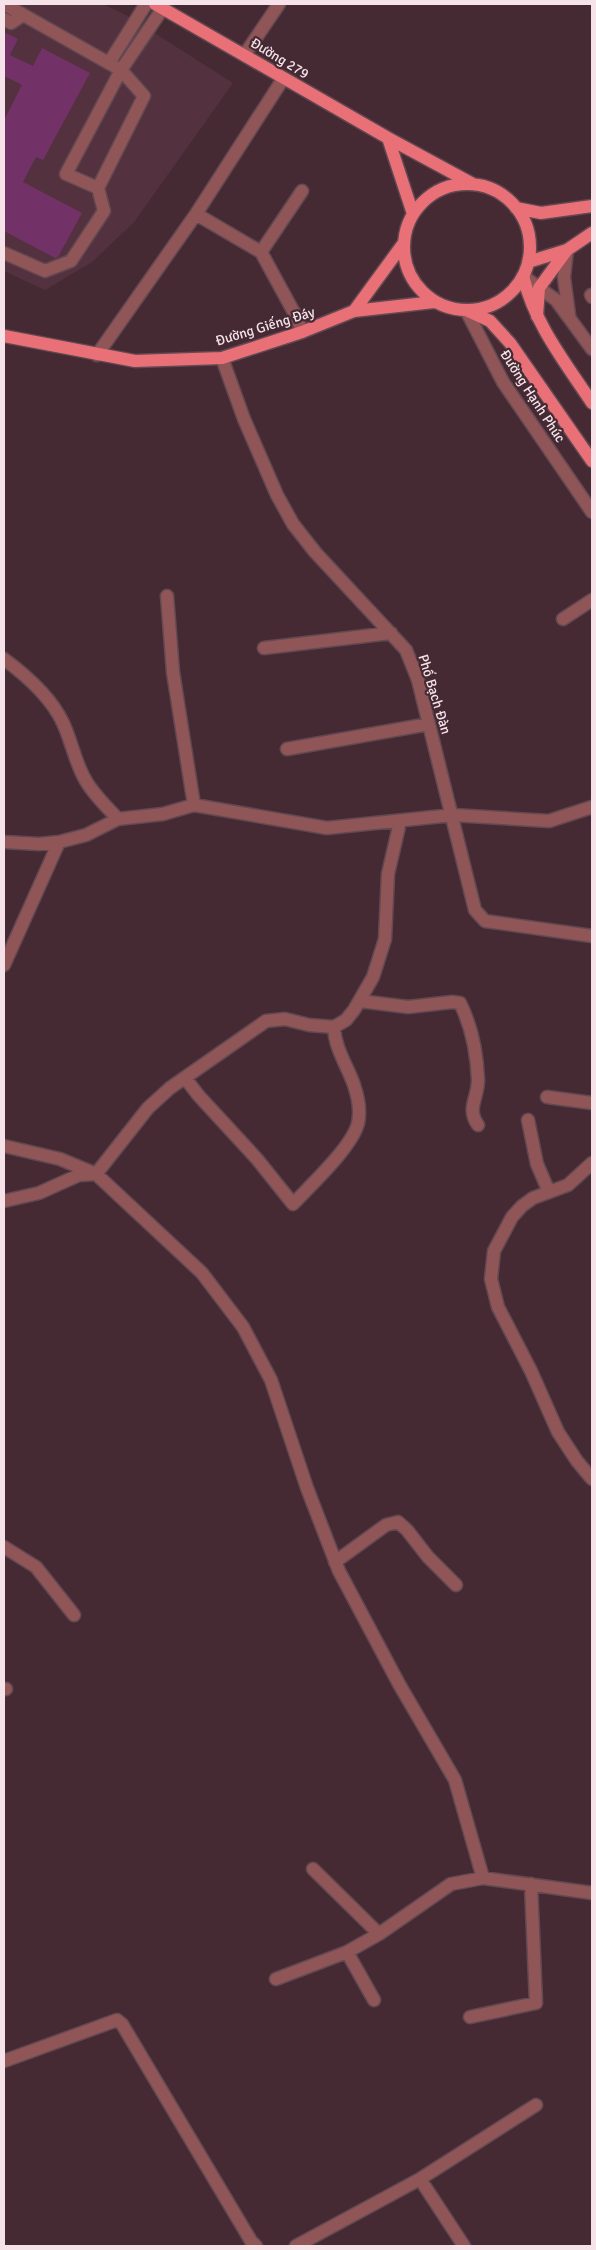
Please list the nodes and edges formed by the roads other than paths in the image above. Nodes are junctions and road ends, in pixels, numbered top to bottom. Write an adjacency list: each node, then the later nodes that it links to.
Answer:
1 (4, 4): 5 (street)
2 (146, 4): 8 (street)
3 (279, 4): 7 (street)
4 (159, 6): 7 (main road, Đường 279); 9 (street)
5 (23, 15): 6 (street); 8 (street)
6 (4, 19)
7 (245, 54): 10 (main road, Đường 279)
8 (109, 63): 9 (street)
9 (121, 70): 13 (street); 13 (street)
10 (284, 79): 11 (main road, Đường 279); 17 (street)
11 (388, 138): 12 (main road, Đường 279); 18 (main road)
12 (474, 184): 16 (main road); 18 (main road)
13 (98, 188): 23 (street)
14 (302, 192): 22 (street)
15 (592, 206): 16 (main road)
16 (516, 208): 24 (main road)
17 (196, 214): 22 (street); 35 (street)
18 (413, 214): 20 (main road)
19 (592, 232): 21 (main road)
20 (403, 244): 27 (main road); 29 (main road)
21 (567, 250): 24 (main road); 26 (main road); 30 (street)
22 (261, 252): 32 (street)
23 (4, 253)
24 (528, 262): 25 (main road)
25 (523, 276): 26 (street); 28 (main road); 31 (main road)
26 (539, 288): 30 (street); 31 (main road)
27 (434, 302): 28 (main road); 29 (main road, Đường Giếng Đáy)
28 (466, 310): 38 (main road, Đường Hạnh Phúc); 39 (street, Đường Hạnh Phúc)
29 (354, 311): 32 (main road, Đường Giếng Đáy)
30 (569, 315): 34 (street)
31 (537, 319): 37 (main road)
32 (302, 332): 36 (main road, Đường Giếng Đáy)
33 (4, 336): 35 (main road, Đường Giếng Đáy)
34 (592, 349)
35 (97, 355): 36 (main road, Đường Giếng Đáy)
36 (222, 358): 43 (street, Phố Bạch Đàn)
37 (592, 403)
38 (592, 461)
39 (592, 512)
40 (167, 596): 48 (street)
41 (592, 600): 42 (street)
42 (563, 619)
43 (390, 633): 44 (street); 46 (street, Phố Bạch Đàn)
44 (264, 648)
45 (4, 659): 51 (street)
46 (429, 724): 47 (street); 50 (street, Phố Bạch Đàn)
47 (287, 749)
48 (194, 806): 51 (street); 52 (street)
49 (592, 807): 50 (street)
50 (453, 815): 52 (street); 55 (street, Phố Bạch Đàn)
51 (118, 819): 54 (street)
52 (400, 822): 57 (street)
53 (4, 842): 54 (street)
54 (59, 842): 56 (street)
55 (592, 936)
56 (4, 965)
57 (360, 1001): 58 (street); 63 (street)
58 (334, 1027): 59 (street); 59 (street)
59 (185, 1078): 66 (street)
60 (547, 1097): 61 (street)
61 (592, 1103)
62 (528, 1120): 67 (street)
63 (478, 1125)
64 (4, 1146): 66 (street)
65 (592, 1163): 67 (street)
66 (96, 1174): 68 (street); 71 (street)
67 (549, 1192): 69 (street)
68 (4, 1201)
69 (592, 1480)
70 (4, 1547): 73 (street)
71 (335, 1562): 72 (street); 75 (street)
72 (456, 1585)
73 (74, 1615)
74 (313, 1869): 78 (street)
75 (483, 1878): 76 (street); 78 (street)
76 (531, 1884): 77 (street); 82 (street)
77 (592, 1893)
78 (379, 1934): 79 (street)
79 (347, 1952): 80 (street); 81 (street)
80 (276, 1979)
81 (374, 2000)
82 (470, 2017)
83 (4, 2060): 86 (street)
84 (536, 2105): 85 (street)
85 (420, 2179): 87 (street); 88 (street)
86 (256, 2246)
87 (296, 2246)
88 (464, 2246)

